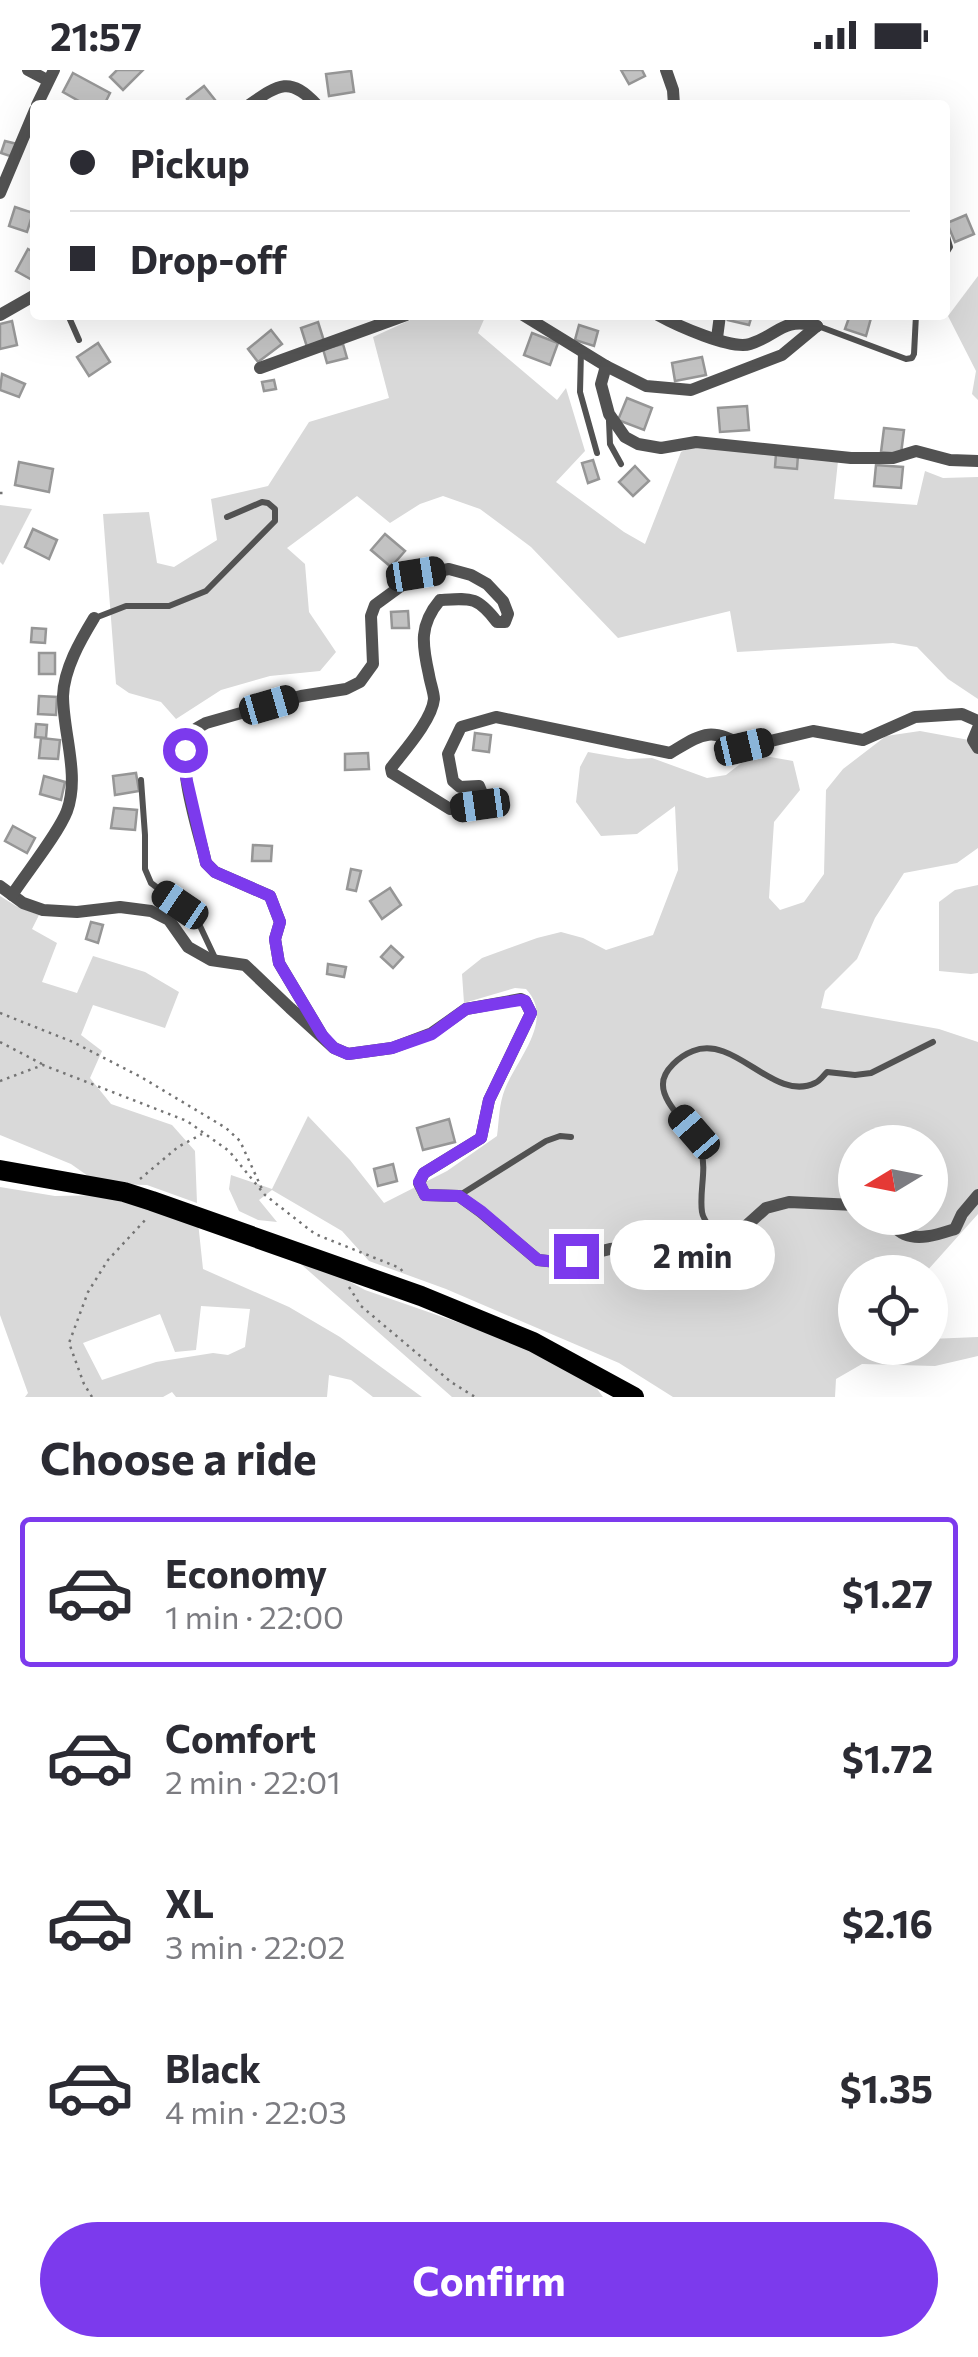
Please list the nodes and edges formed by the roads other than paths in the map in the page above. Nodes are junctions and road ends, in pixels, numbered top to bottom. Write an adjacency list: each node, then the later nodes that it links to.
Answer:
1 (28, 70): 3 (street)
2 (666, 70): 7 (street)
3 (50, 75): 4 (street)
4 (39, 100)
5 (255, 100): 6 (street)
6 (313, 100)
7 (674, 100)
8 (30, 121): 9 (street)
9 (0, 193)
10 (30, 298): 11 (street)
11 (0, 316)
12 (70, 320): 20 (lane)
13 (392, 320): 23 (street)
14 (531, 320): 21 (street)
15 (671, 320): 19 (street)
16 (719, 320): 19 (street)
17 (916, 320): 18 (lane)
18 (817, 326): 19 (street); 22 (street)
19 (717, 338)
20 (79, 340)
21 (582, 351): 22 (street); 25 (lane)
22 (606, 366): 24 (street)
23 (260, 368)
24 (609, 414): 26 (street); 27 (lane)
25 (597, 454)
26 (978, 462)
27 (621, 464)
28 (226, 518): 29 (lane)
29 (94, 618): 34 (street)
30 (978, 725): 31 (street); 36 (street)
31 (978, 748)
32 (141, 780): 35 (lane)
33 (0, 886): 34 (street)
34 (12, 895): 35 (street)
35 (216, 960): 36 (street)
36 (322, 1035): 41 (street)
37 (933, 1042): 46 (lane)
38 (571, 1137): 41 (lane)
39 (0, 1170): 47 (highway)
40 (978, 1195): 43 (street)
41 (459, 1196): 46 (street)
42 (838, 1204): 46 (street)
43 (948, 1231)
44 (907, 1235): 45 (street)
45 (937, 1235)
46 (719, 1239)
47 (634, 1397)

